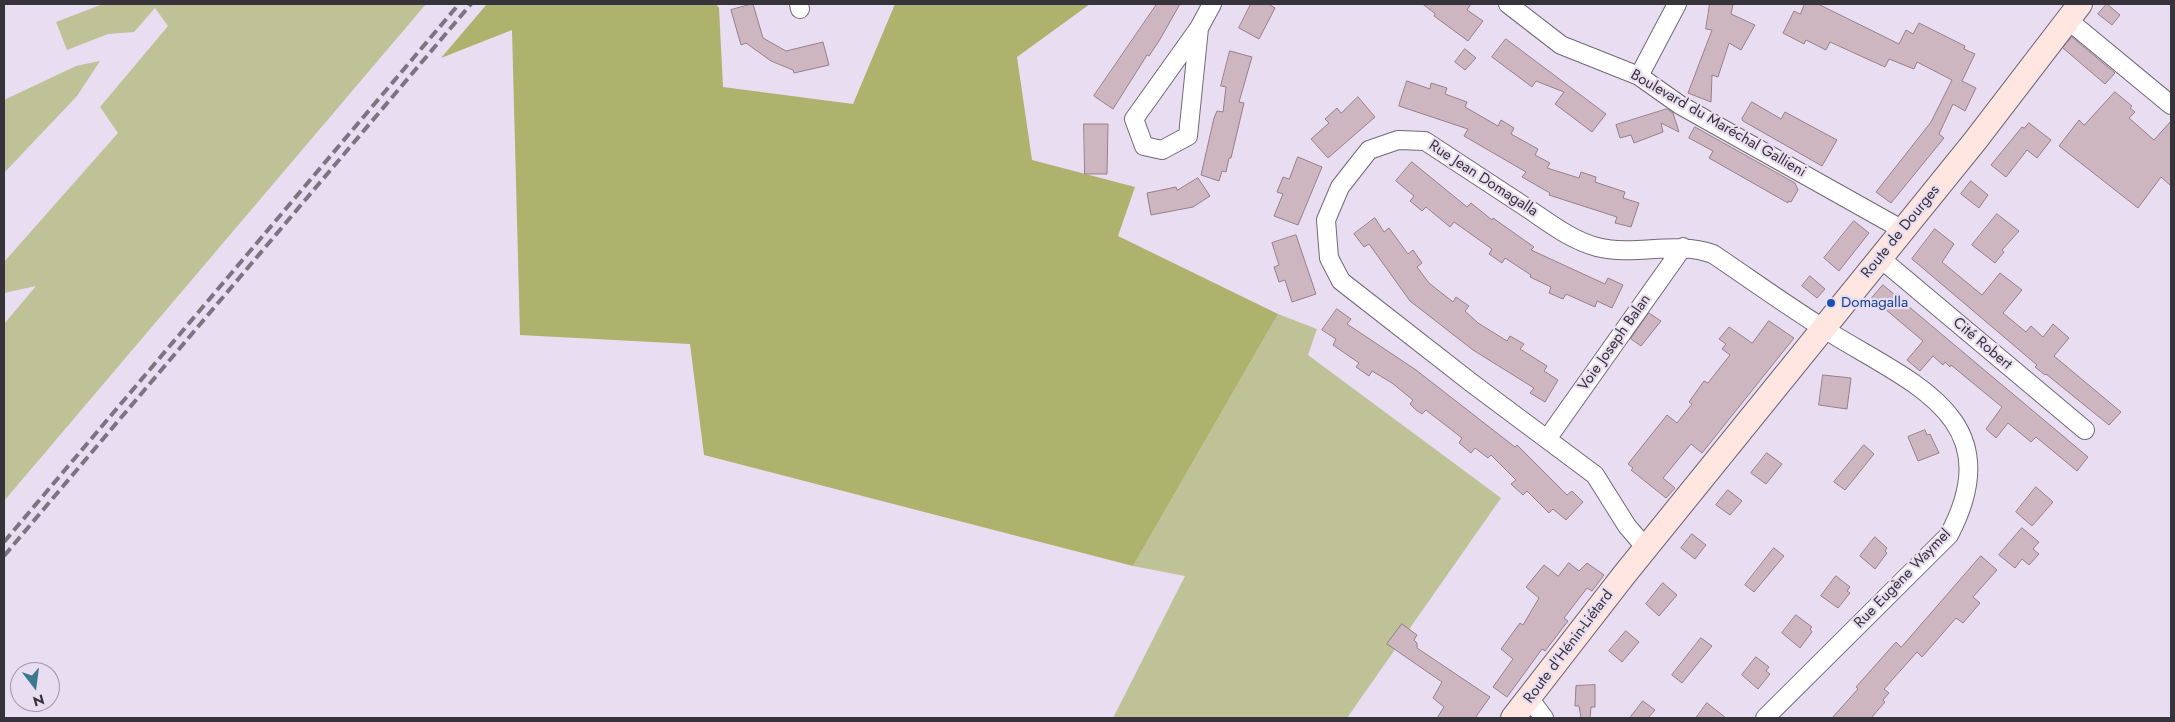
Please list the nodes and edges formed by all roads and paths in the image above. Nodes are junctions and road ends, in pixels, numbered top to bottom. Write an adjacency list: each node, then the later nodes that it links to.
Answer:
1 (1212, 4): 5 (street)
2 (1508, 4): 6 (street, Boulevard du Maréchal Gallieni)
3 (1677, 4): 6 (street)
4 (2074, 12): 7 (street); 8 (main road, Route de Dourges)
5 (1199, 28): 5 (street)
6 (1639, 76): 8 (street, Boulevard du Maréchal Gallieni)
7 (2171, 106)
8 (1903, 230): 10 (main road, Route de Dourges)
9 (1683, 247): 11 (street, Rue Jean Domagalla); 13 (street, Voie Joseph Balan); 13 (street, Rue Jean Domagalla)
10 (1880, 258): 11 (main road, Route de Dourges); 12 (street, Cité Robert)
11 (1824, 328): 14 (main road, Route de Dourges); 19 (street, Rue Eugène Waymel)
12 (2085, 430)
13 (1547, 440): 14 (street, Rue Jean Domagalla)
14 (1648, 546): 15 (main road, Route de Dourges)
15 (1624, 575): 16 (main road, Route d'Hénin-Liétard)
16 (1529, 698): 17 (main road, Route d'Hénin-Liétard); 18 (street)
17 (1513, 718)
18 (1544, 718)
19 (1765, 718)

